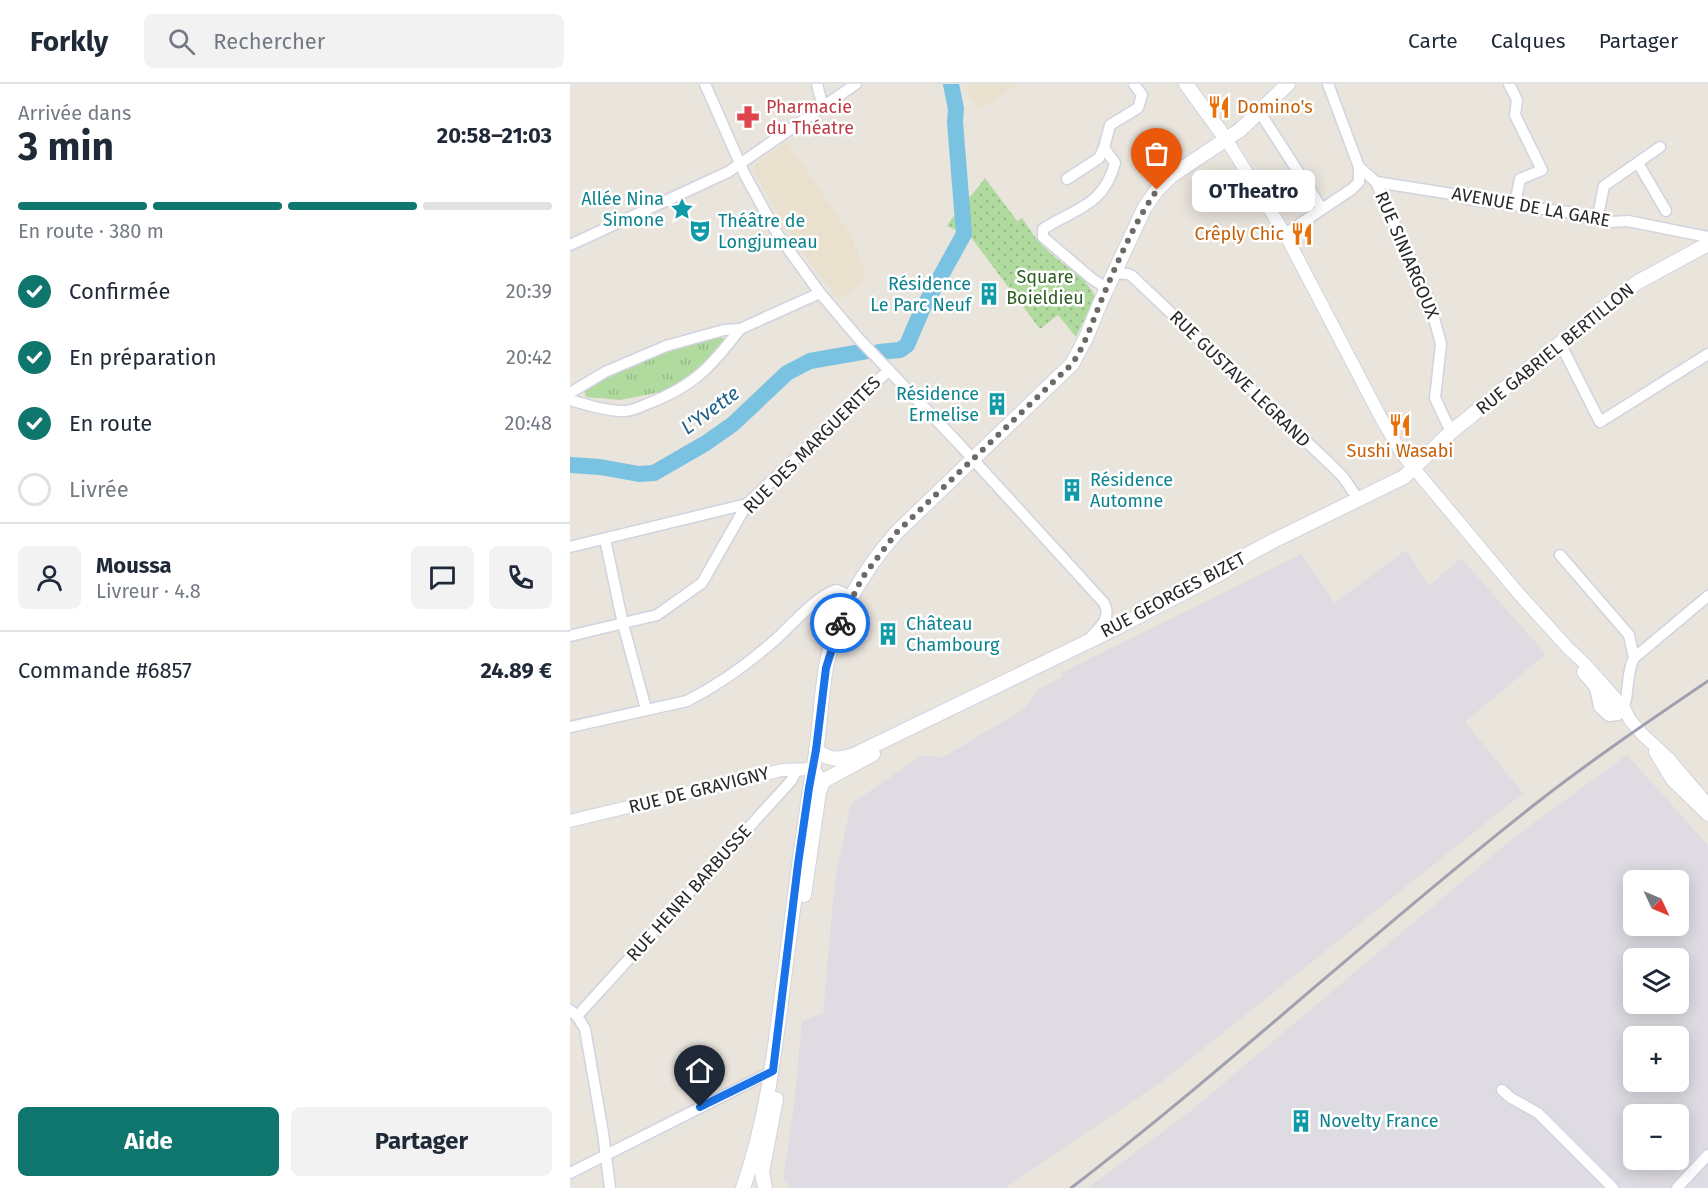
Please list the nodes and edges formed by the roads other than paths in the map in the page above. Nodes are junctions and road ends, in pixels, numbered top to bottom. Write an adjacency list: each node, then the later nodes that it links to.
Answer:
1 (705, 84): 15 (street)
2 (817, 84): 9 (street)
3 (856, 84): 9 (street)
4 (1134, 84): 13 (street)
5 (1186, 84): 11 (main road)
6 (1288, 84): 10 (main road)
7 (1328, 84): 16 (street)
8 (1509, 84): 19 (street)
9 (823, 107): 15 (street)
10 (1259, 111): 11 (main road); 20 (street)
11 (1226, 140): 23 (street); 27 (main road)
12 (1660, 147): 14 (street)
13 (1104, 148): 17 (street); 28 (street)
14 (1638, 163): 21 (street); 22 (street)
15 (740, 164): 26 (street); 29 (street)
16 (1359, 167): 18 (street); 20 (street)
17 (1067, 179)
18 (1376, 182): 19 (street, AVENUE DE LA GARE); 36 (street, RUE SINIARGOUX)
19 (1515, 204): 22 (street, AVENUE DE LA GARE)
20 (1322, 209): 23 (street)
21 (1666, 211)
22 (1597, 220): 24 (street, AVENUE DE LA GARE)
23 (1285, 234): 38 (street)
24 (1708, 237)
25 (1708, 244): 31 (main road, RUE GABRIEL BERTILLON)
26 (570, 245)
27 (1114, 273): 28 (main road); 39 (street, RUE GUSTAVE LEGRAND)
28 (1107, 289): 37 (main road)
29 (820, 293): 30 (street); 33 (street)
30 (740, 329): 34 (street); 35 (street)
31 (1561, 345): 32 (street); 36 (main road, RUE GABRIEL BERTILLON)
32 (1708, 354)
33 (889, 369): 37 (street); 40 (street, RUE DES MARGUERITES)
34 (570, 393)
35 (570, 400)
36 (1451, 432): 38 (main road, RUE GABRIEL BERTILLON)
37 (973, 459): 44 (main road); 48 (street)
38 (1413, 469): 39 (main road, RUE GEORGES BIZET); 51 (street)
39 (1358, 499): 48 (main road, RUE GEORGES BIZET)
40 (747, 504): 41 (street); 46 (street, RUE DES MARGUERITES)
41 (605, 539): 42 (street); 46 (street)
42 (570, 547)
43 (1560, 555): 49 (street)
44 (852, 596): 50 (street); 55 (main road)
45 (1708, 596): 49 (street)
46 (623, 624): 47 (street, RUE DES MARGUERITES); 50 (street)
47 (570, 636)
48 (1088, 641): 52 (main road, RUE GEORGES BIZET)
49 (1634, 658): 51 (street)
50 (646, 709): 53 (street)
51 (1627, 717): 54 (street)
52 (932, 718): 55 (main road, RUE GEORGES BIZET); 58 (main road, RUE GEORGES BIZET)
53 (570, 727)
54 (1650, 743): 59 (street); 60 (street)
55 (816, 750): 57 (main road)
56 (797, 769): 57 (street, RUE DE GRAVIGNY); 61 (street, RUE DE GRAVIGNY); 62 (street, RUE HENRI BARBUSSE)
57 (813, 769): 58 (street); 63 (main road)
58 (824, 781): 71 (main road)
59 (1708, 805)
60 (1708, 815)
61 (570, 821)
62 (574, 1013): 65 (street)
63 (773, 1071): 65 (street); 69 (main road)
64 (1502, 1090): 72 (street)
65 (605, 1155): 67 (street); 68 (street)
66 (1708, 1155): 73 (street)
67 (570, 1173)
68 (610, 1188)
69 (742, 1188): 70 (main road)
70 (759, 1188)
71 (765, 1188)
72 (1612, 1188)
73 (1677, 1188)

